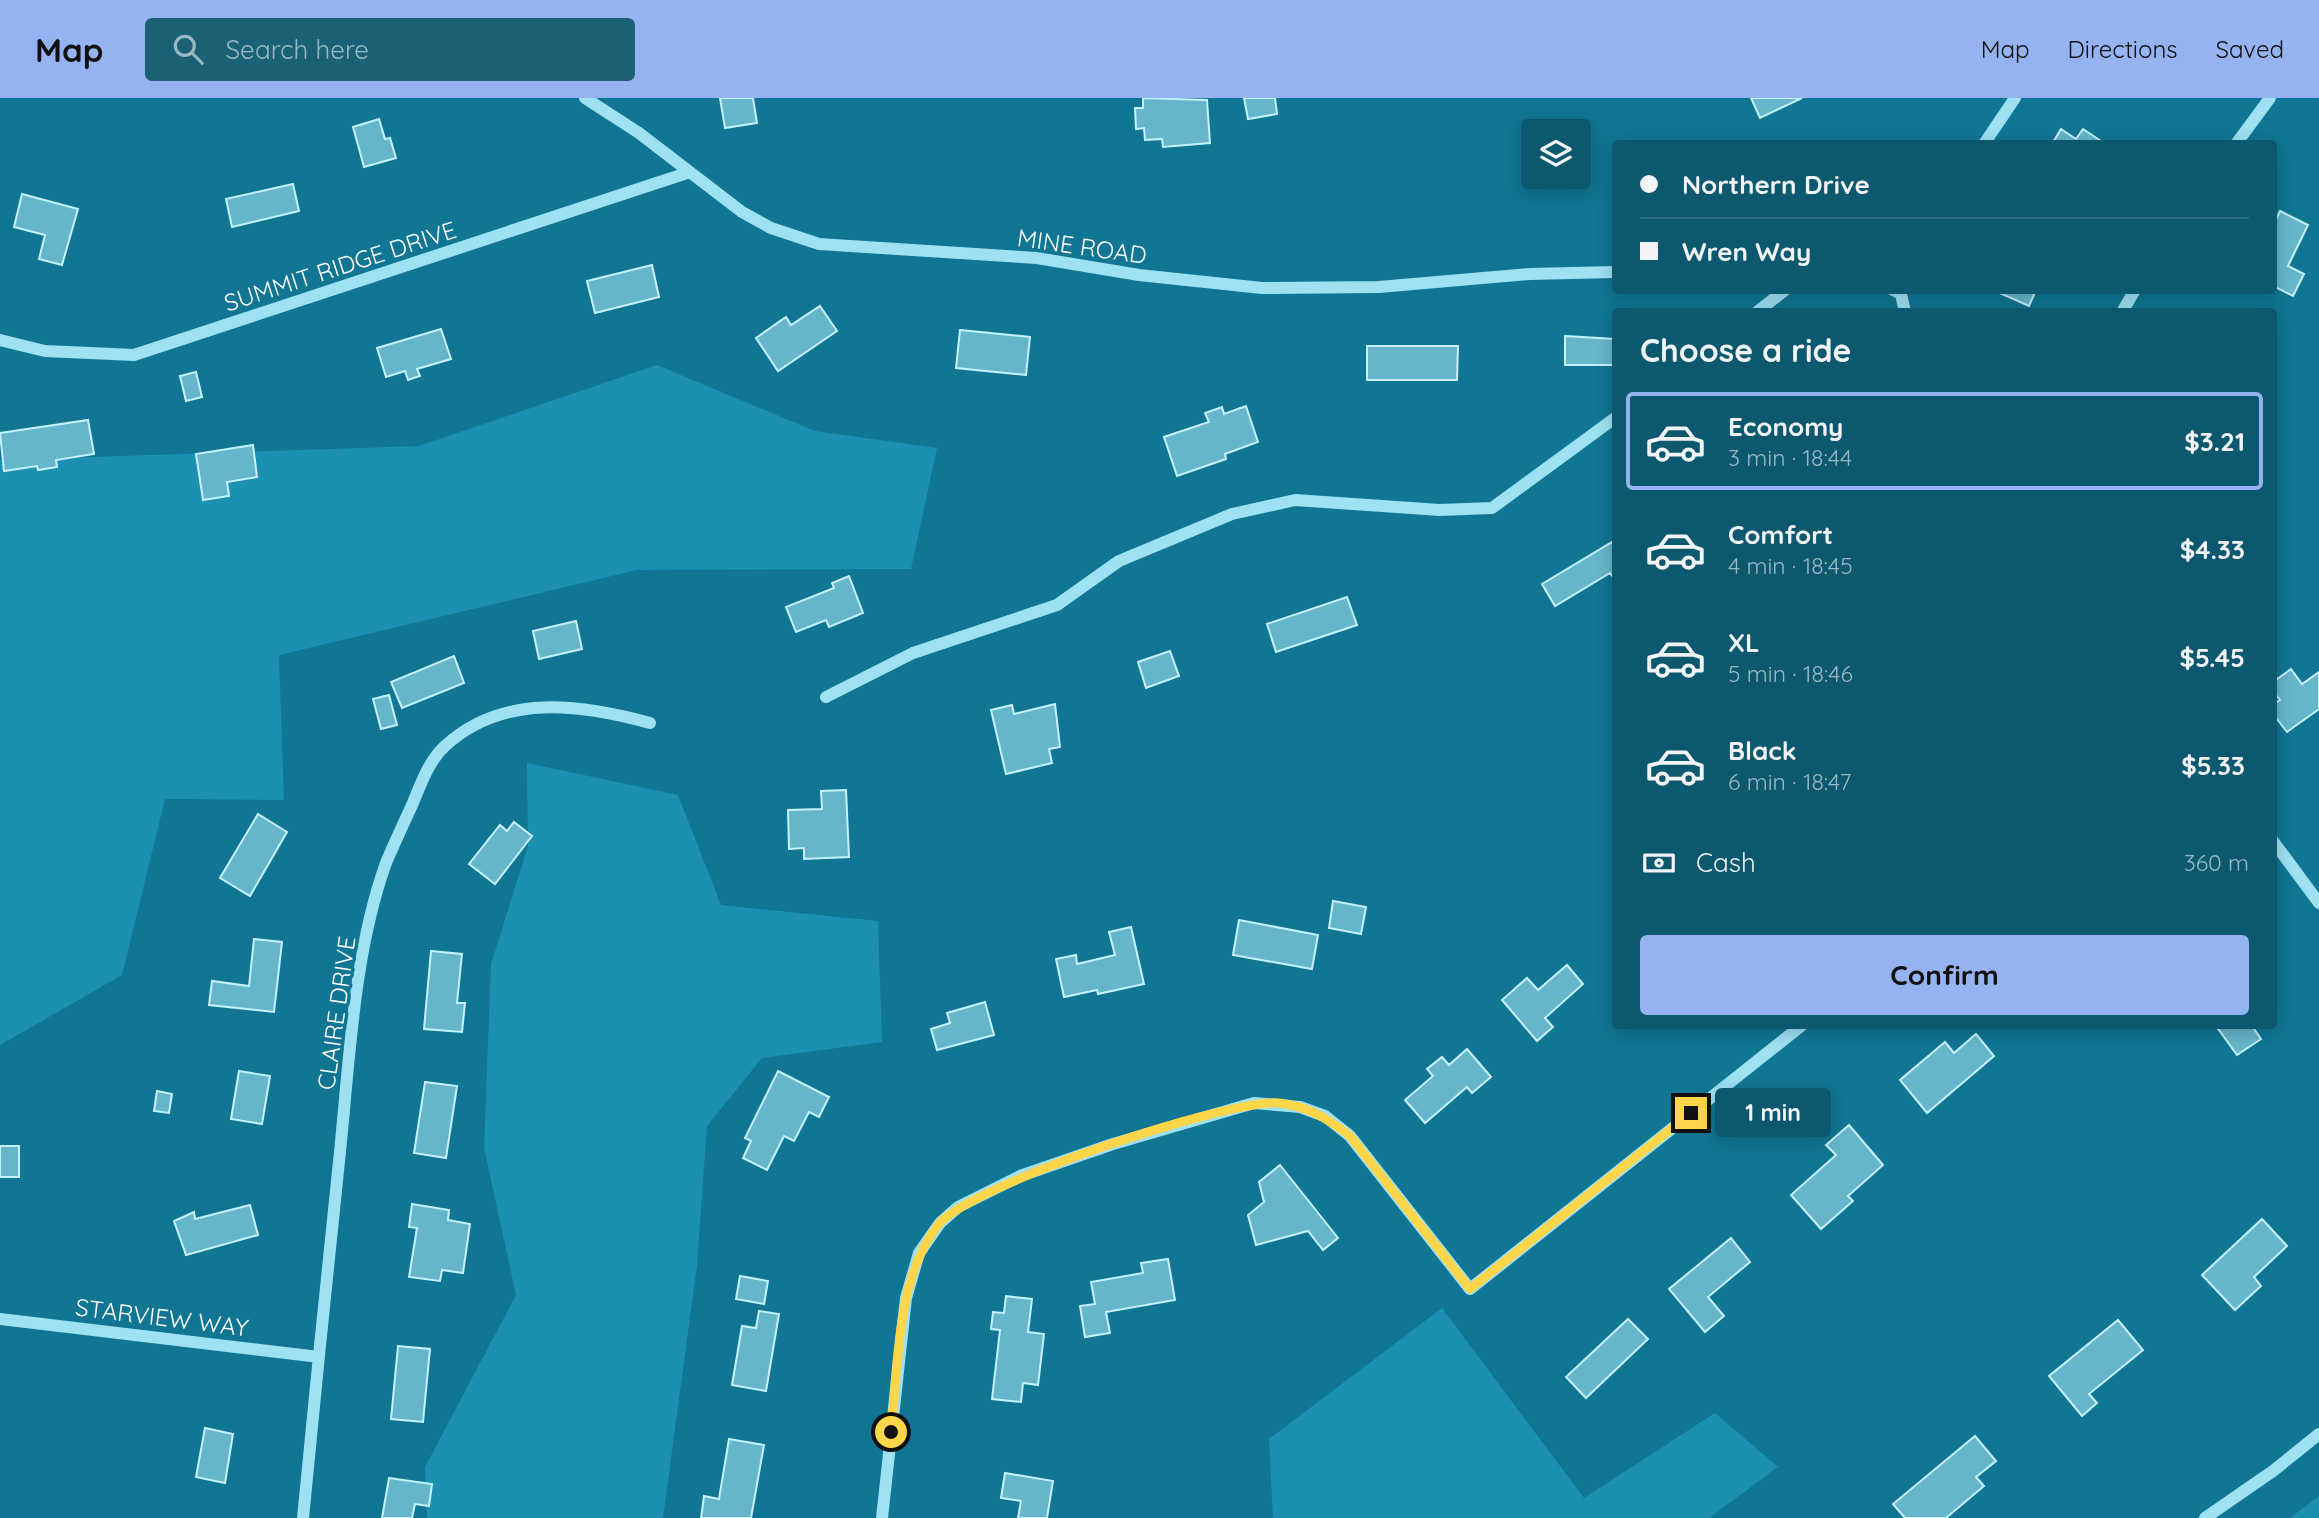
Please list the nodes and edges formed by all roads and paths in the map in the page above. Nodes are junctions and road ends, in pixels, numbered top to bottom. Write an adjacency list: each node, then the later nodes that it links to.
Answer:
1 (585, 98): 6 (street, MINE ROAD)
2 (2015, 98): 4 (street)
3 (2270, 98): 5 (street)
4 (1987, 140)
5 (2239, 140)
6 (687, 173): 7 (street, MINE ROAD); 10 (street, SUMMIT RIDGE DRIVE)
7 (1612, 272)
8 (1780, 294): 9 (street)
9 (1762, 308)
10 (0, 340)
11 (1612, 420): 12 (street)
12 (826, 697)
13 (650, 723): 18 (street, CLAIRE DRIVE)
14 (2277, 846): 15 (street)
15 (2319, 904)
16 (1797, 1029): 21 (street)
17 (0, 1319): 18 (street, STARVIEW WAY)
18 (318, 1357): 20 (street, CLAIRE DRIVE)
19 (2319, 1434): 22 (street)
20 (303, 1518)
21 (882, 1518)
22 (2205, 1518)

